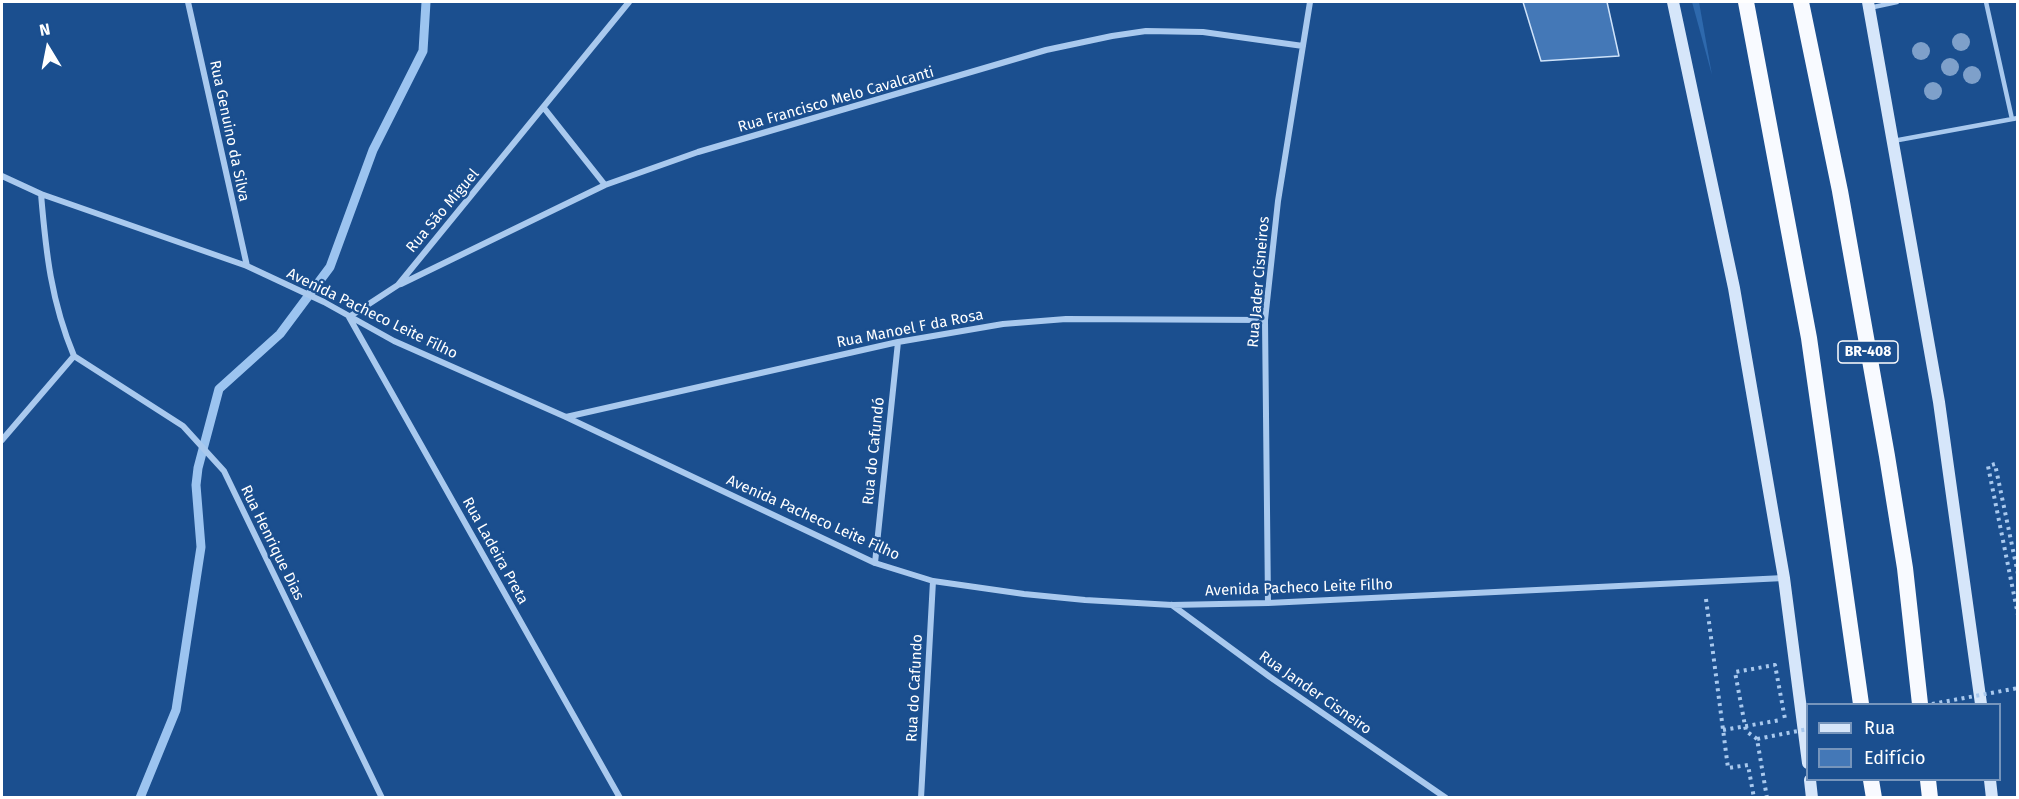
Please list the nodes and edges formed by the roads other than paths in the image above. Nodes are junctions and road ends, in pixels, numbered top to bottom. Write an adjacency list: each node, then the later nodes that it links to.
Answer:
1 (188, 2): 17 (street, Rua Genuino da Silva)
2 (630, 2): 11 (street, Rua São Miguel)
3 (1311, 2): 10 (street, Rua Jader Cisneiros)
4 (1673, 2): 26 (main road)
5 (1746, 2): 30 (highway)
6 (1801, 2): 31 (highway, BR-408)
7 (1897, 2): 9 (lane)
8 (1986, 2): 12 (lane)
9 (1869, 5): 13 (main road)
10 (1303, 46): 15 (street, Rua Francisco Melo Cavalcanti); 20 (street, Rua Jader Cisneiros)
11 (544, 108): 15 (street); 18 (street, Rua São Miguel)
12 (2015, 118): 13 (lane)
13 (1893, 141): 32 (main road)
14 (2, 176): 16 (street, Avenida Pacheco Leite Filho)
15 (604, 185): 18 (street, Rua Francisco Melo Cavalcanti)
16 (41, 194): 17 (street, Avenida Pacheco Leite Filho); 22 (street)
17 (247, 266): 19 (street, Avenida Pacheco Leite Filho)
18 (398, 285): 19 (street, Rua São Miguel)
19 (349, 317): 23 (street, Avenida Pacheco Leite Filho); 38 (street, Rua Ladeira Preta)
20 (1265, 320): 21 (street, Rua Manoel F da Rosa); 28 (street, Rua Jader Cisneiros)
21 (898, 342): 23 (street, Rua Manoel F da Rosa); 25 (street, Rua do Cafundó)
22 (74, 356): 24 (street); 39 (street, Rua Henrique Dias)
23 (566, 417): 25 (street, Avenida Pacheco Leite Filho)
24 (2, 440)
25 (875, 562): 27 (street, Avenida Pacheco Leite Filho)
26 (1784, 578): 28 (street, Avenida Pacheco Leite Filho); 33 (main road)
27 (933, 581): 29 (street, Avenida Pacheco Leite Filho); 40 (street, Rua do Cafundo)
28 (1268, 603): 29 (street, Avenida Pacheco Leite Filho)
29 (1172, 605): 41 (street, Rua Jander Cisneiro)
30 (1861, 703)
31 (1920, 703)
32 (1981, 703)
33 (1806, 748)
34 (1810, 781): 42 (main road)
35 (1871, 781): 43 (highway)
36 (1928, 781): 44 (highway)
37 (1990, 781): 45 (main road)
38 (619, 797)
39 (381, 798)
40 (921, 798)
41 (1446, 798)
42 (1812, 798)
43 (1874, 798)
44 (1930, 798)
45 (1992, 798)

